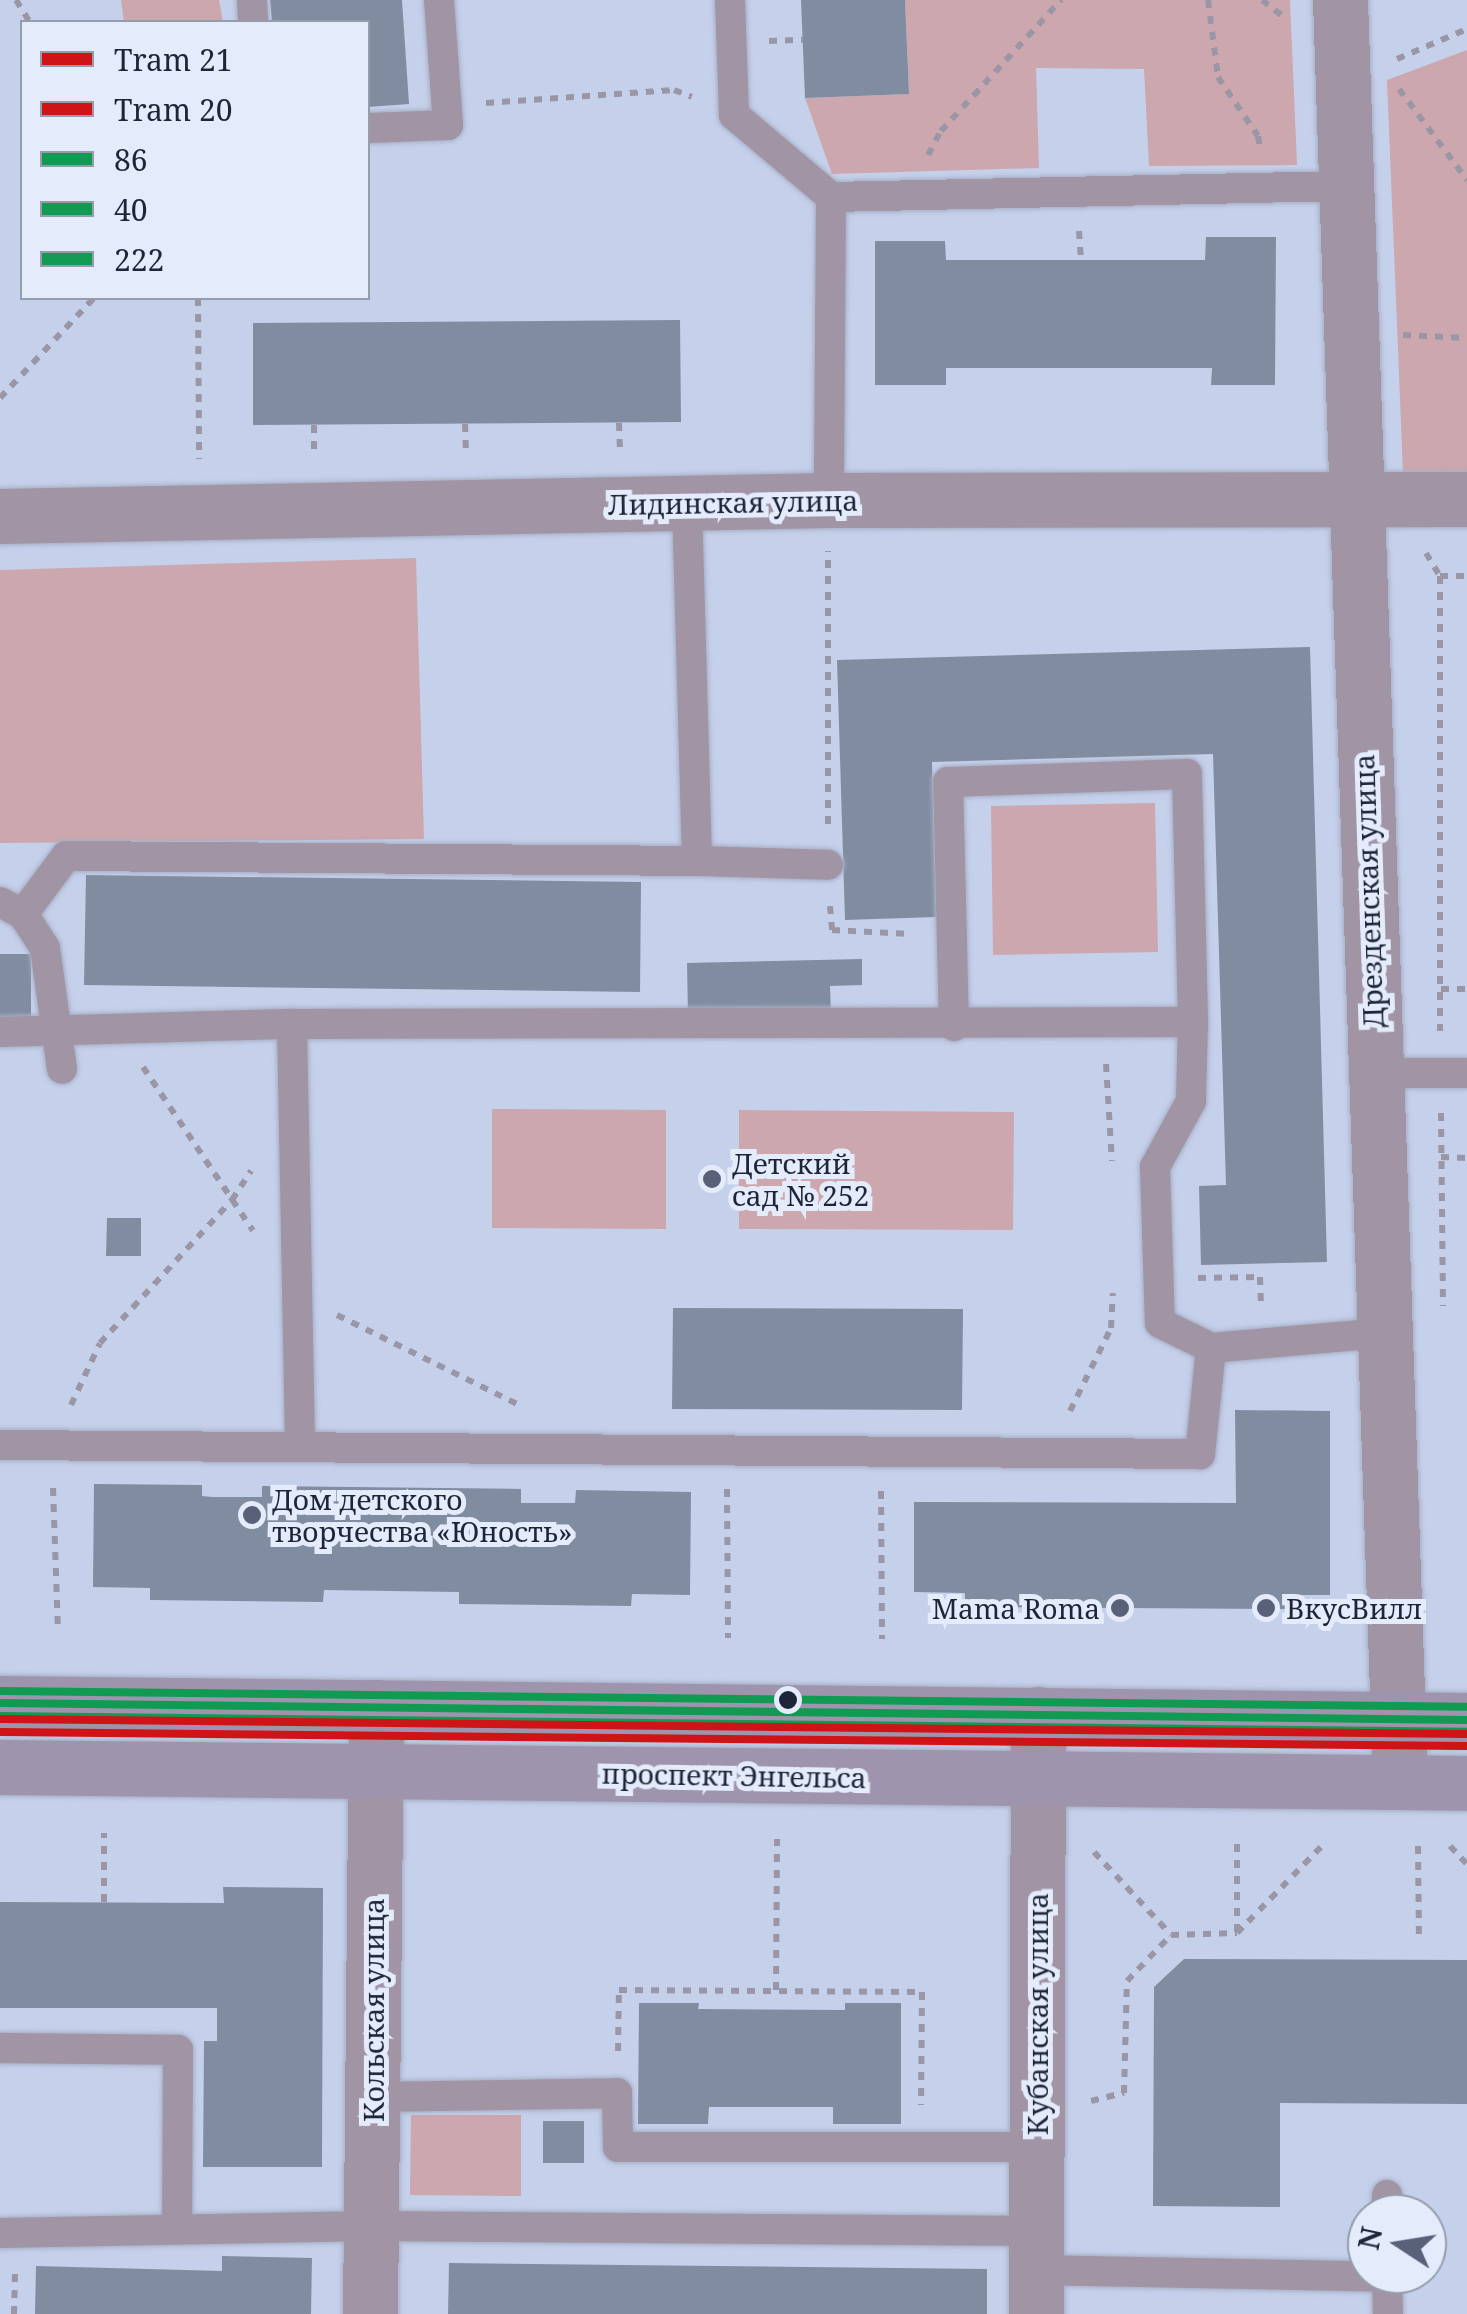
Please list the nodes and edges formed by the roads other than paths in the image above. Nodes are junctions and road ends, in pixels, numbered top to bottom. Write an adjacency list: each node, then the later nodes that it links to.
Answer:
1 (439, 0): 4 (lane)
2 (730, 0): 6 (lane)
3 (1340, 0): 5 (street, Дрезденская улица)
4 (370, 128)
5 (1344, 186): 6 (lane); 9 (street, Дрезденская улица)
6 (831, 197): 8 (lane)
7 (1467, 499): 9 (street, Лидинская улица)
8 (828, 500): 9 (street, Лидинская улица); 10 (street, Лидинская улица)
9 (1355, 500): 21 (street, Дрезденская улица)
10 (687, 503): 11 (street, Лидинская улица); 12 (lane)
11 (0, 516)
12 (697, 861): 13 (lane); 14 (lane)
13 (828, 865)
14 (12, 908): 19 (lane)
15 (1194, 1022): 17 (lane); 17 (lane); 24 (lane)
16 (292, 1024): 17 (lane); 19 (lane); 26 (lane)
17 (954, 1026)
18 (0, 1032): 19 (lane)
19 (56, 1032): 20 (lane)
20 (62, 1070)
21 (1374, 1073): 22 (lane); 23 (street, Дрезденская улица)
22 (1467, 1074)
23 (1384, 1334): 24 (lane); 30 (street, Дрезденская улица)
24 (1211, 1348): 26 (lane)
25 (0, 1445): 26 (lane)
26 (300, 1447)
27 (0, 1703): 28 (main road)
28 (376, 1707): 29 (main road); 33 (street, Кольская улица)
29 (1038, 1714): 30 (main road); 34 (street, Кубанская улица)
30 (1398, 1719): 31 (main road); 35 (street, Дрезденская улица)
31 (1467, 1720)
32 (0, 1768): 33 (main road, проспект Энгельса)
33 (375, 1771): 34 (main road, проспект Энгельса); 38 (street, Кольская улица)
34 (1038, 1779): 35 (main road, проспект Энгельса); 39 (street, Кубанская улица)
35 (1400, 1782): 36 (main road, проспект Энгельса)
36 (1467, 1784)
37 (0, 2048): 41 (lane)
38 (372, 2096): 39 (lane); 40 (street, Кольская улица)
39 (1036, 2147): 43 (street, Кубанская улица)
40 (371, 2226): 41 (lane); 43 (lane); 45 (street, Кольская улица)
41 (177, 2228): 42 (lane)
42 (0, 2233)
43 (1036, 2272): 44 (lane)
44 (1347, 2276)
45 (370, 2314)

